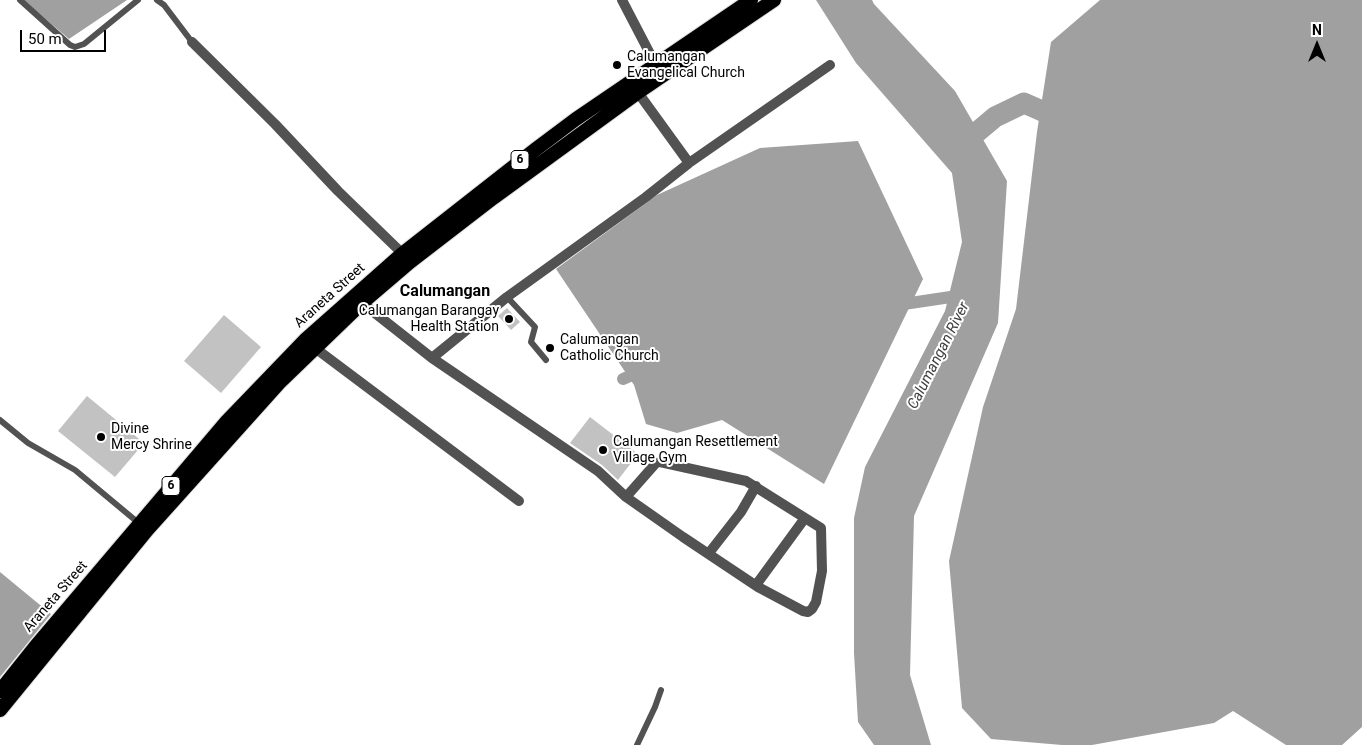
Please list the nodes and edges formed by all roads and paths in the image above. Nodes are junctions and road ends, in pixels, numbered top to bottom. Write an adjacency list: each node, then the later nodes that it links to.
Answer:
1 (20, 0): 2 (lane)
2 (138, 0)
3 (157, 0): 7 (lane)
4 (622, 0): 9 (street)
5 (751, 0): 9 (highway)
6 (774, 0): 9 (highway)
7 (192, 42): 12 (street)
8 (830, 65): 11 (street)
9 (659, 71): 10 (highway)
10 (634, 87): 11 (street); 12 (highway)
11 (689, 163): 13 (street)
12 (401, 252): 14 (highway)
13 (507, 297): 16 (street); 17 (lane)
14 (358, 300): 15 (highway); 16 (street)
15 (310, 344): 21 (street); 23 (highway); 23 (highway, Araneta Street / 6)
16 (432, 358): 20 (street)
17 (546, 360)
18 (0, 420): 23 (lane)
19 (756, 486): 20 (street); 22 (street); 24 (street)
20 (626, 497): 24 (street)
21 (519, 501)
22 (805, 518): 25 (street); 25 (street)
23 (144, 527): 27 (highway, Araneta Street / 6); 28 (highway)
24 (709, 553): 25 (street)
25 (756, 585)
26 (661, 690): 29 (lane)
27 (0, 691)
28 (0, 710)
29 (637, 745)

